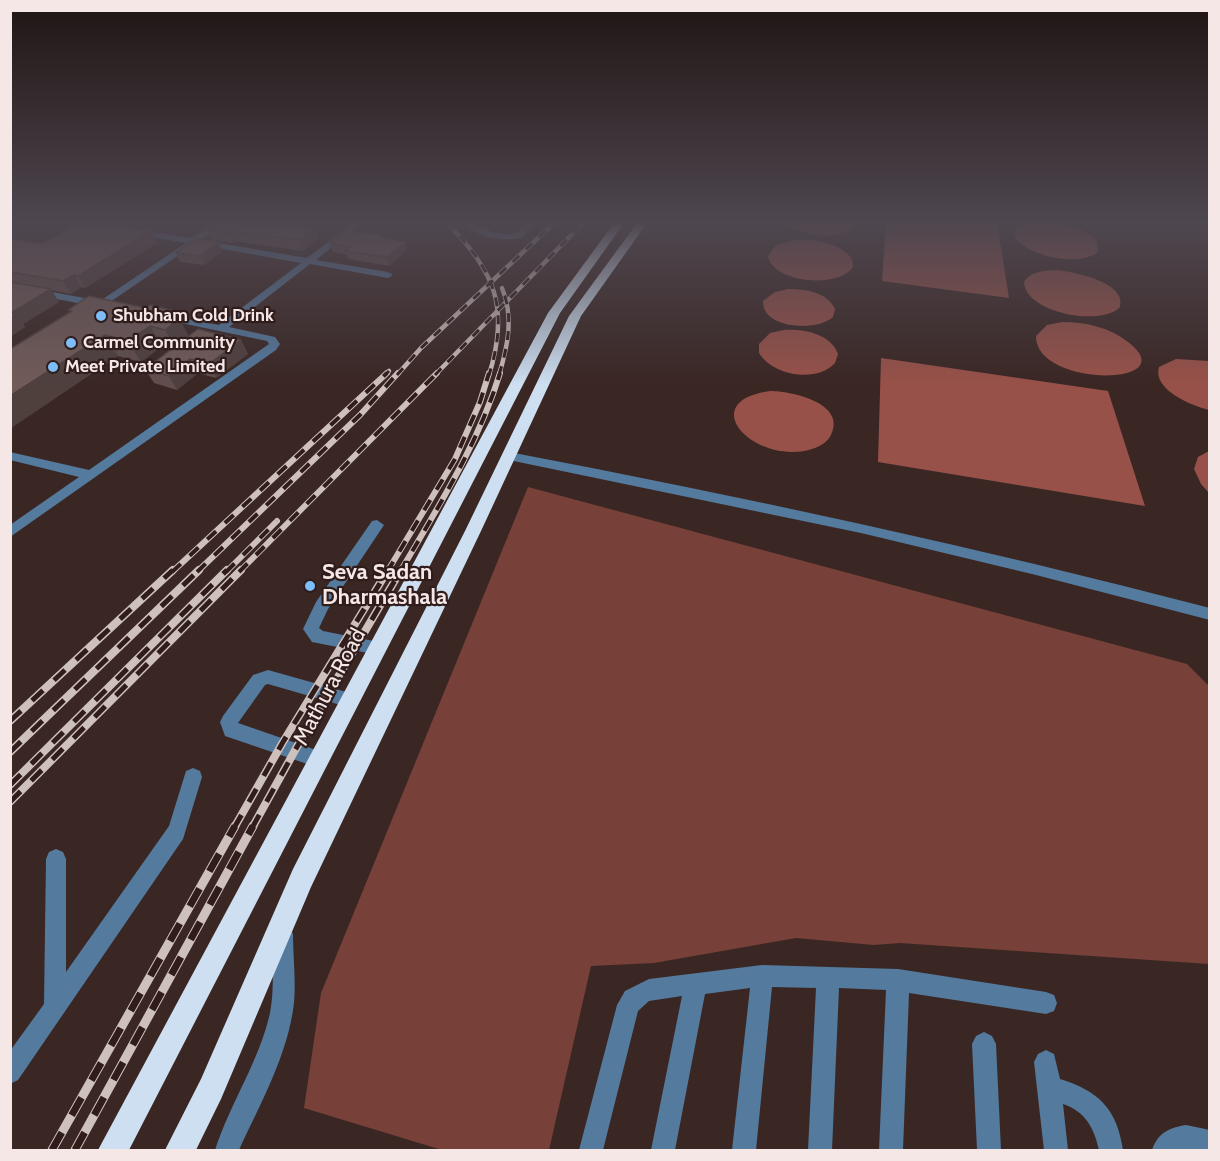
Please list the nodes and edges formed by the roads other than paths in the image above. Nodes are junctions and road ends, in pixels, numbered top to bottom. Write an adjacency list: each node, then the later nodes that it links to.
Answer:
1 (141, 277): 5 (street)
2 (287, 277): 7 (street)
3 (580, 277): 15 (highway, Mathura Road)
4 (603, 277): 10 (highway)
5 (10, 287)
6 (149, 314): 7 (street)
7 (220, 327): 8 (street); 11 (street)
8 (200, 340)
9 (10, 456): 11 (street)
10 (509, 456): 14 (street); 20 (highway)
11 (91, 475): 13 (street)
12 (377, 525): 15 (street)
13 (10, 532)
14 (1209, 614)
15 (378, 648): 16 (highway, Mathura Road)
16 (351, 700): 17 (highway, Mathura Road); 17 (street)
17 (319, 759): 32 (highway, Mathura Road)
18 (193, 777): 26 (street)
19 (56, 859): 26 (street)
20 (282, 925): 33 (highway); 34 (street)
21 (762, 976): 22 (street); 24 (street); 37 (street)
22 (828, 977): 23 (street); 38 (street)
23 (898, 980): 25 (street); 39 (street)
24 (696, 984): 35 (street); 36 (street)
25 (1046, 1003)
26 (55, 1008): 29 (street)
27 (984, 1044): 40 (street)
28 (1046, 1062): 30 (street)
29 (10, 1072)
30 (1049, 1088): 41 (street); 42 (street)
31 (1209, 1143): 43 (street)
32 (113, 1150)
33 (180, 1150)
34 (227, 1150)
35 (591, 1150)
36 (663, 1150)
37 (744, 1150)
38 (820, 1150)
39 (891, 1150)
40 (989, 1150)
41 (1056, 1150)
42 (1112, 1150)
43 (1164, 1150)

